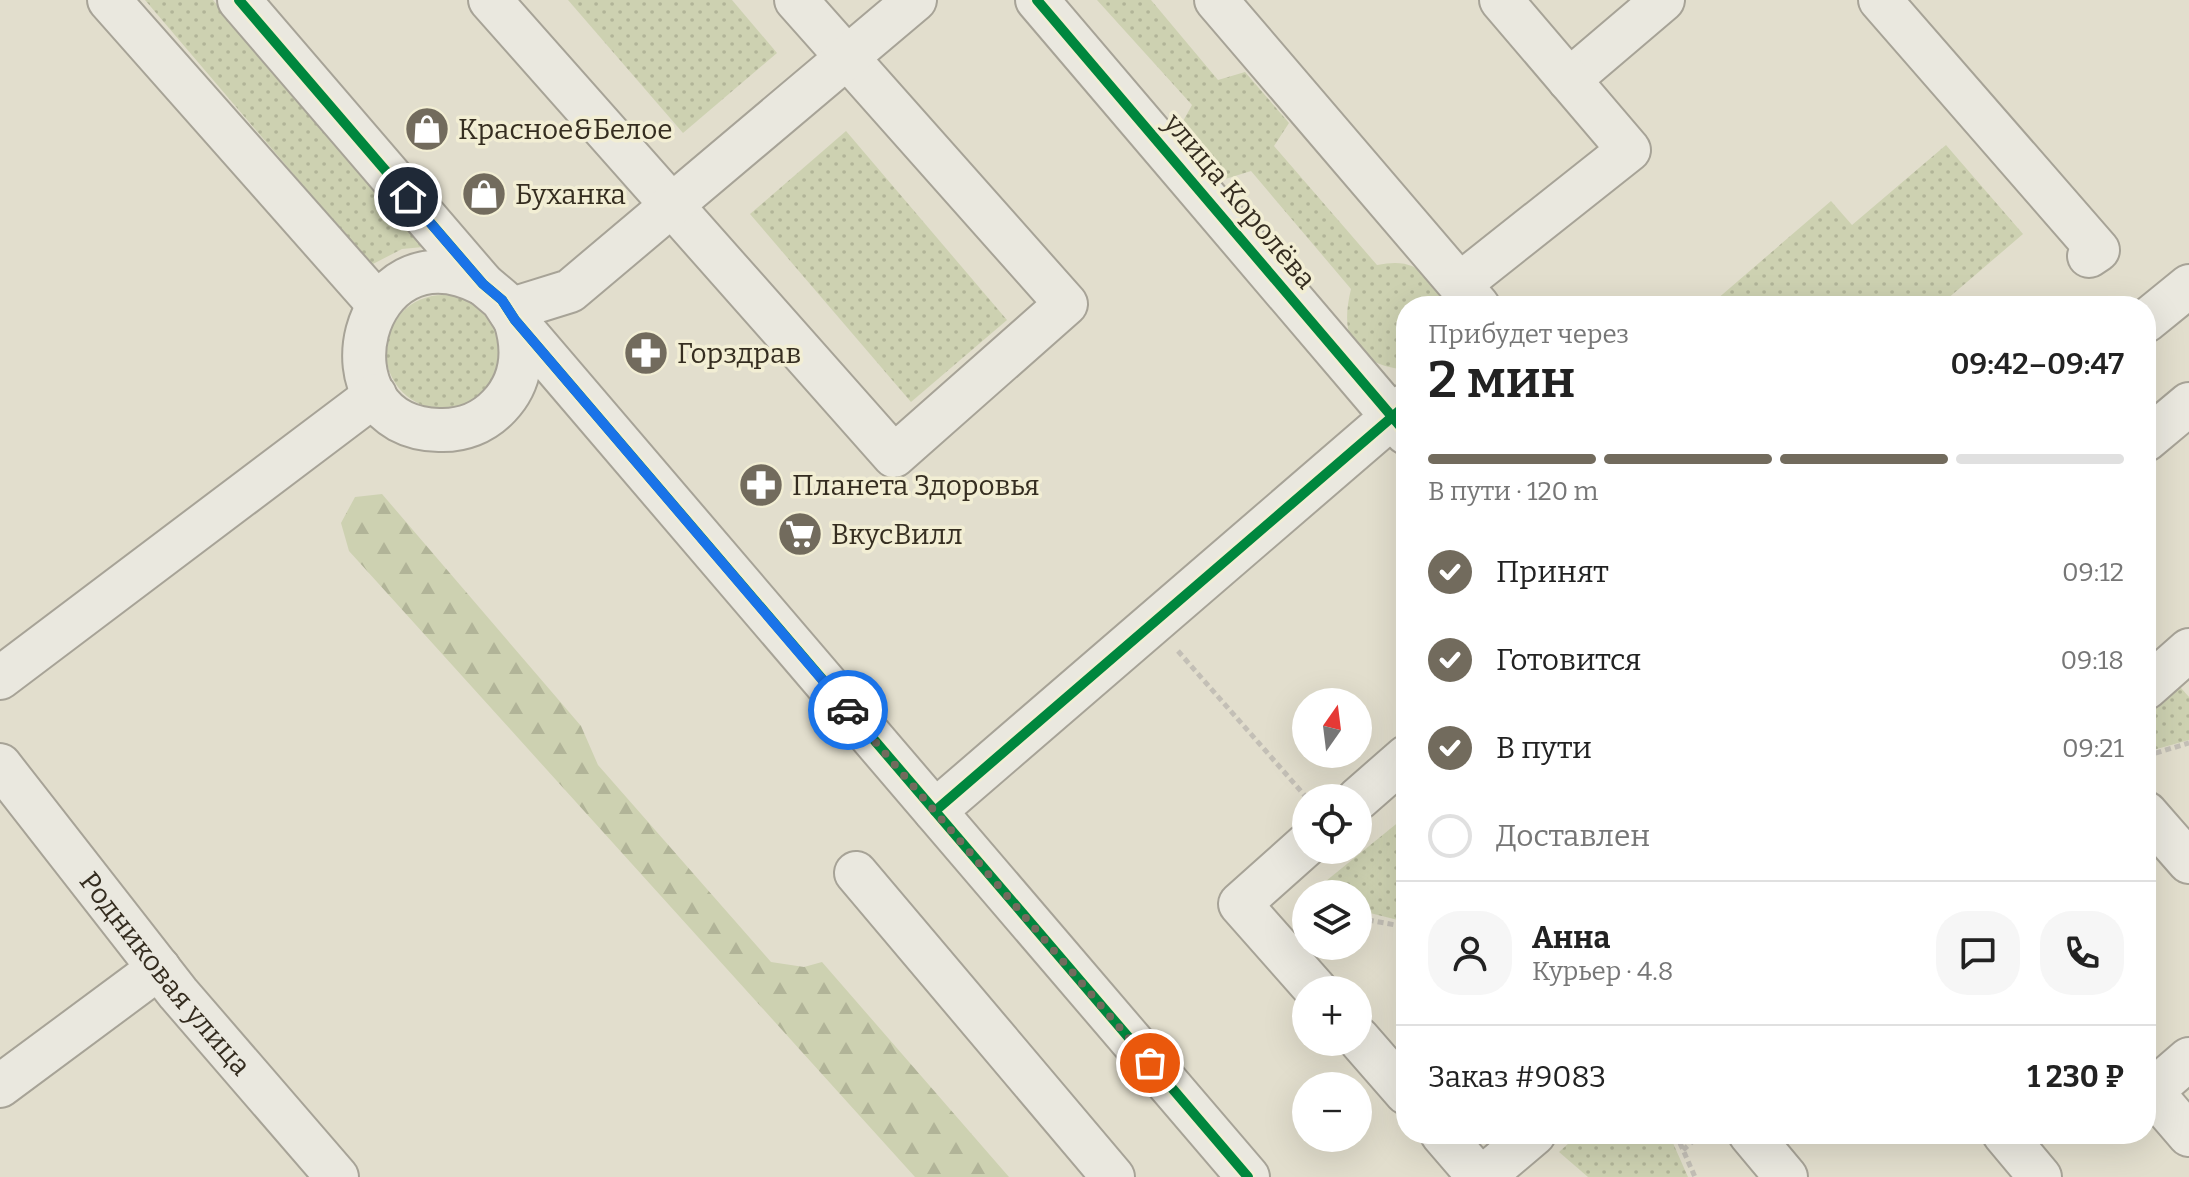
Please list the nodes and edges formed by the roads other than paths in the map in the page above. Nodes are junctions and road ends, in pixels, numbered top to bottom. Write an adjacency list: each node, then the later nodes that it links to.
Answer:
1 (109, 0): 17 (street)
2 (239, 0): 18 (street)
3 (490, 0): 13 (street)
4 (796, 0): 11 (street)
5 (915, 0): 11 (street)
6 (1037, 0): 22 (street, улица Королёва)
7 (1216, 0): 16 (street)
8 (1501, 0): 12 (street)
9 (1663, 0): 12 (street)
10 (1880, 0): 14 (street)
11 (849, 59): 13 (street); 13 (street)
12 (1569, 80): 16 (street)
13 (672, 205): 18 (street)
14 (2089, 256)
15 (2189, 286): 19 (street)
16 (1469, 295)
17 (378, 304): 18 (street); 20 (street)
18 (502, 305): 20 (street); 31 (street)
19 (2156, 313)
20 (375, 395): 26 (street)
21 (2189, 404): 24 (street)
22 (1396, 412)
23 (1396, 422): 31 (street)
24 (2156, 432)
25 (2189, 650): 27 (street)
26 (0, 678)
27 (2156, 679)
28 (0, 765): 36 (street, Родниковая улица)
29 (1396, 766): 30 (street)
30 (1372, 787)
31 (935, 811): 51 (street)
32 (2156, 824): 34 (street)
33 (1292, 858): 37 (street)
34 (2189, 862)
35 (856, 873): 50 (street)
36 (159, 968): 42 (street); 49 (street, Родниковая улица)
37 (1304, 976)
38 (1372, 1054): 40 (street)
39 (2189, 1059): 41 (street)
40 (1396, 1082)
41 (2156, 1083)
42 (0, 1086)
43 (2156, 1096): 44 (street)
44 (2189, 1135)
45 (1451, 1144): 52 (street)
46 (1522, 1144): 52 (street)
47 (1758, 1144): 53 (street)
48 (2012, 1144): 54 (street)
49 (337, 1177)
50 (1113, 1177)
51 (1248, 1177)
52 (1481, 1177)
53 (1786, 1177)
54 (2040, 1177)

